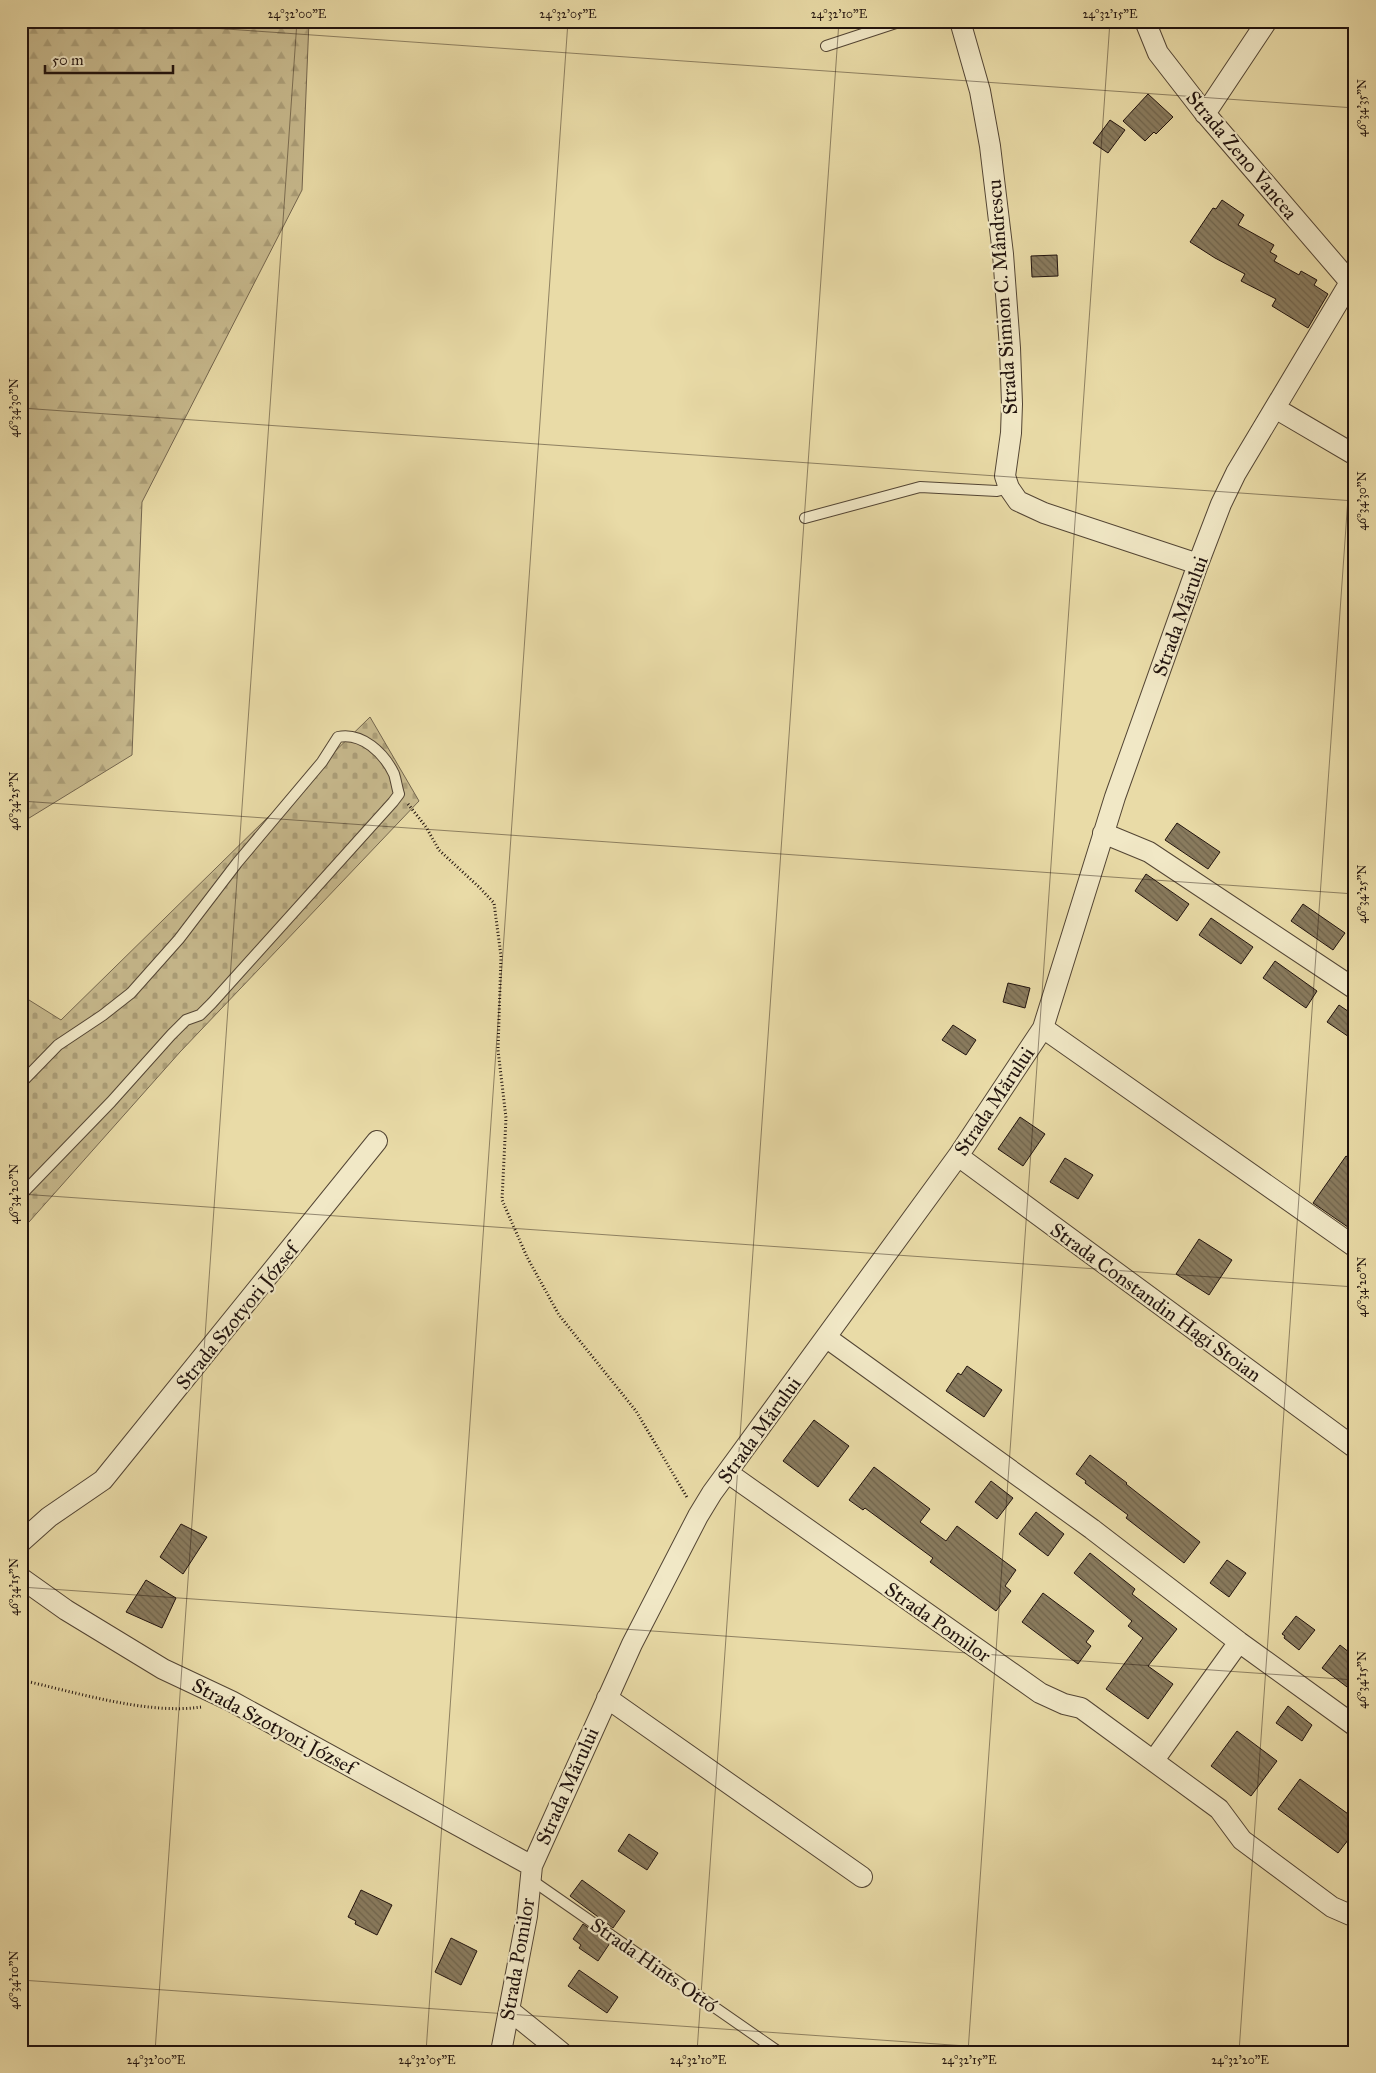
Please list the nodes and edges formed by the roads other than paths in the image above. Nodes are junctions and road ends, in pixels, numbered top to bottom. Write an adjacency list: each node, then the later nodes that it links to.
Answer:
1 (902, 21): 5 (lane)
2 (960, 21): 10 (street, Strada Simion C. Mândrescu)
3 (1145, 21): 6 (street, Strada Zeno Vancea)
4 (1267, 21): 6 (street)
5 (826, 46)
6 (1205, 114): 7 (street, Strada Zeno Vancea)
7 (1352, 278): 8 (street, Strada Mărului)
8 (1275, 408): 9 (street); 12 (street, Strada Mărului)
9 (1355, 455)
10 (1009, 488): 11 (lane); 12 (street)
11 (805, 518)
12 (1198, 564): 13 (street, Strada Mărului)
13 (1103, 833): 14 (street); 15 (street, Strada Mărului)
14 (1355, 990)
15 (1043, 1028): 18 (street, Strada Mărului); 20 (street, Strada Mărului)
16 (21, 1083): 19 (lane)
17 (377, 1141): 24 (street, Strada Szotyori József)
18 (958, 1156): 21 (street, Strada Mărului); 22 (street, Strada Constandin Hagi Stoian)
19 (21, 1196)
20 (1355, 1247)
21 (827, 1338): 23 (street, Strada Mărului); 26 (street)
22 (1355, 1448)
23 (728, 1473): 27 (street, Strada Mărului); 29 (street, Strada Pomilor)
24 (21, 1542)
25 (21, 1578): 30 (street, Strada Szotyori József)
26 (1239, 1642): 28 (street); 29 (street)
27 (607, 1698): 30 (street, Strada Mărului); 31 (street)
28 (1355, 1726)
29 (1154, 1760): 32 (street, Strada Pomilor)
30 (531, 1872): 33 (street, Strada Pomilor); 36 (lane, Strada Hints Ottó)
31 (862, 1877)
32 (1355, 1917)
33 (509, 2010): 34 (street, Strada Pomilor); 35 (street)
34 (500, 2052)
35 (560, 2052)
36 (779, 2052)

